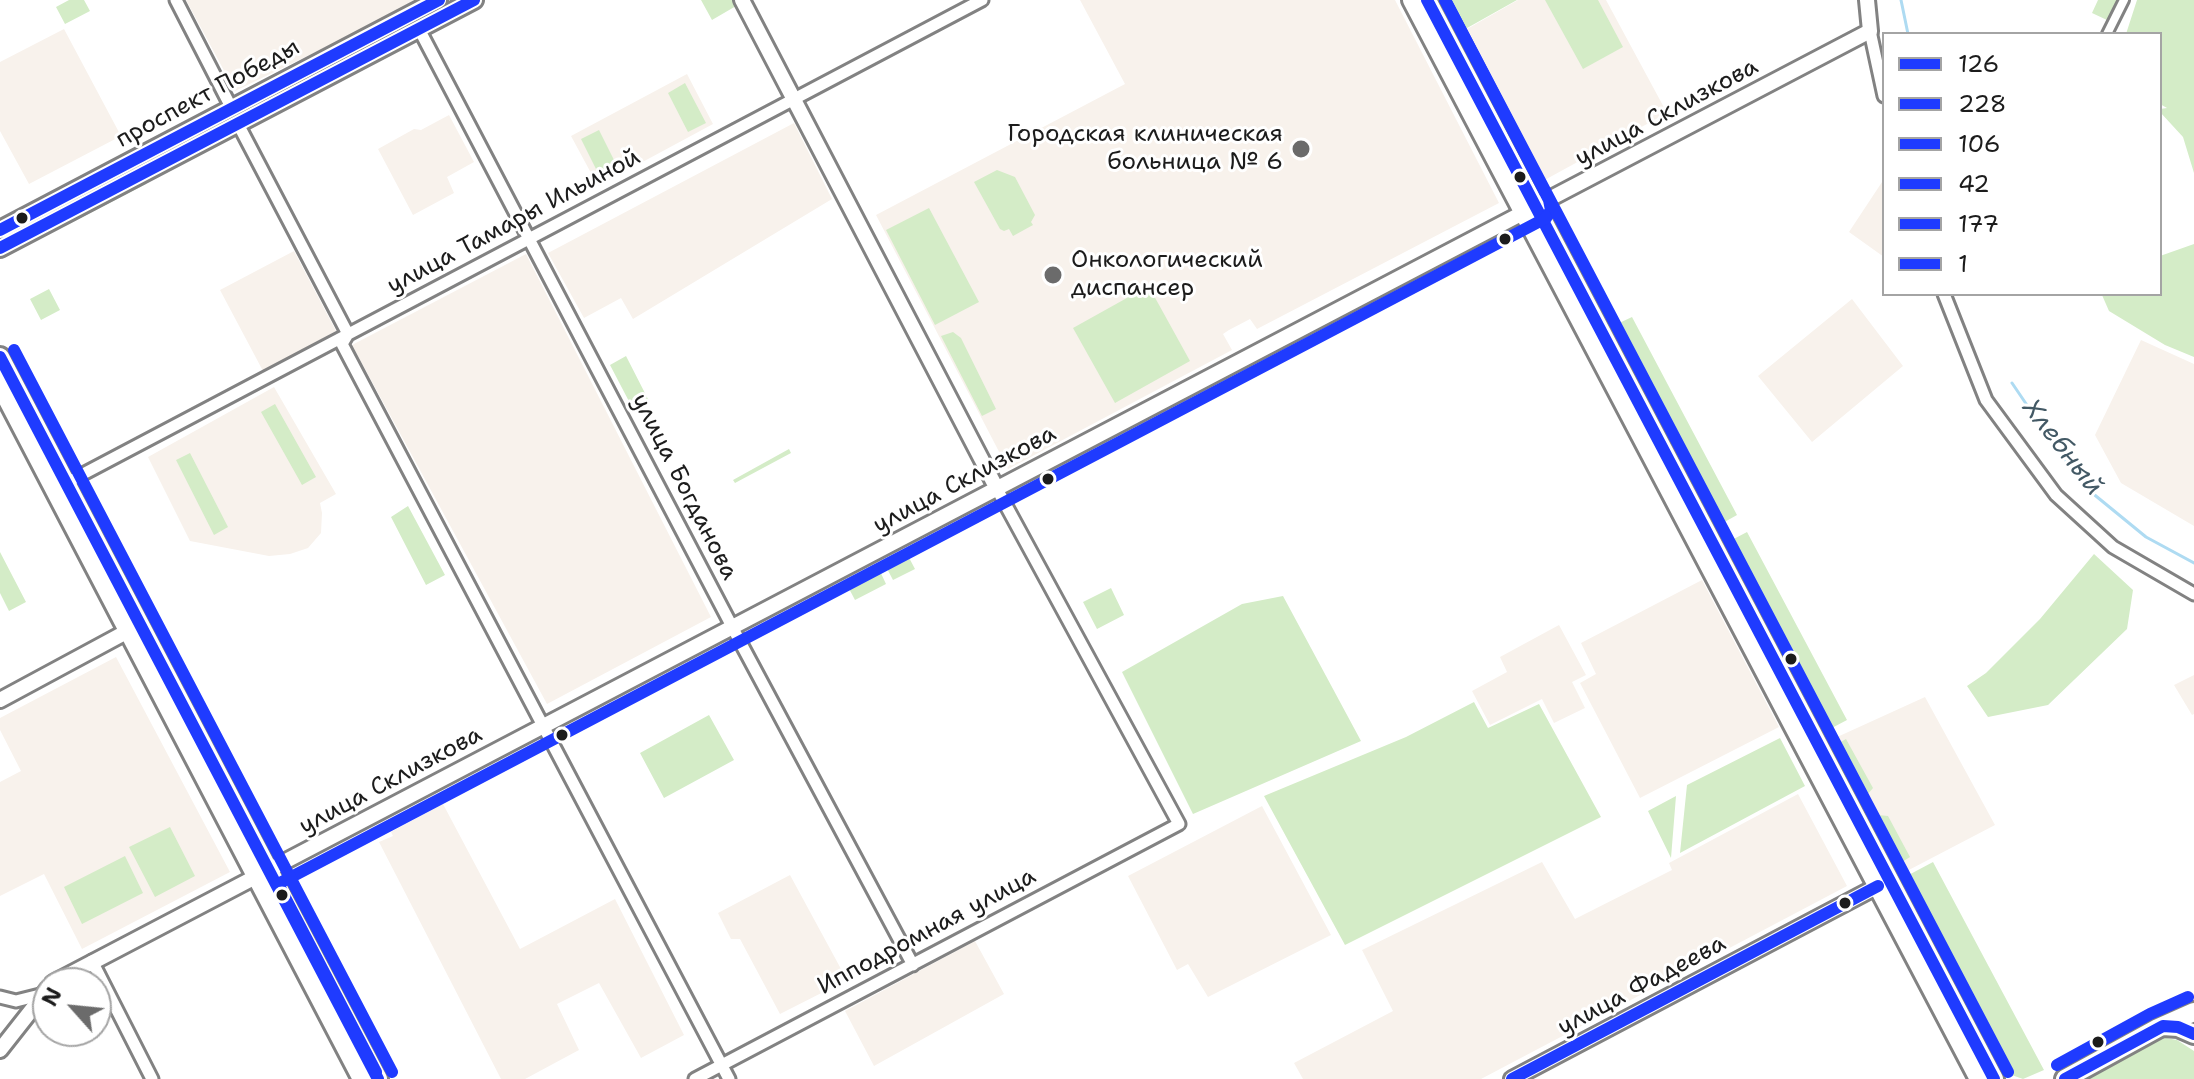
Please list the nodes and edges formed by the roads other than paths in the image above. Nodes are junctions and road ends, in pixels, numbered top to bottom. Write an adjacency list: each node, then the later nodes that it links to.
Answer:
1 (176, 0): 15 (street)
2 (438, 0): 15 (main road, проспект Победы)
3 (474, 0): 10 (main road, проспект Победы)
4 (742, 0): 14 (street)
5 (982, 0): 14 (street, улица Тамары Ильиной)
6 (1412, 0): 16 (main road)
7 (1427, 0): 16 (main road)
8 (1867, 0): 11 (street)
9 (2124, 0): 12 (street)
10 (419, 29): 15 (main road, проспект Победы); 18 (street, улица Богданова)
11 (1870, 31): 13 (street); 16 (street, улица Склизкова)
12 (2108, 32)
13 (1882, 87)
14 (794, 99): 18 (street, улица Тамары Ильиной); 25 (street)
15 (235, 116): 17 (main road, проспект Победы); 19 (main road, проспект Победы); 21 (street)
16 (1529, 210): 25 (street, улица Склизкова); 30 (main road); 32 (main road)
17 (0, 230)
18 (530, 238): 21 (street, улица Тамары Ильиной); 27 (street, улица Богданова)
19 (0, 248)
20 (1945, 296): 26 (street)
21 (348, 334): 24 (street, улица Тамары Ильиной); 31 (street)
22 (0, 357): 24 (main road)
23 (0, 385): 28 (main road)
24 (66, 483): 33 (main road)
25 (997, 489): 27 (street, улица Склизкова); 36 (street, Ипподромная улица)
26 (2194, 594)
27 (732, 627): 31 (street, улица Склизкова); 36 (street, улица Богданова)
28 (128, 631): 29 (street); 33 (main road)
29 (0, 700)
30 (1793, 725): 32 (main road); 34 (main road)
31 (542, 726): 33 (street, улица Склизкова); 45 (street)
32 (1812, 732): 53 (main road)
33 (262, 873): 35 (street, улица Склизкова); 47 (main road); 48 (main road)
34 (1878, 886): 51 (street, улица Фадеева); 52 (main road)
35 (92, 961): 37 (street, улица Склизкова); 46 (street)
36 (913, 965): 45 (street, Ипподромная улица)
37 (83, 967)
38 (32, 995): 39 (street)
39 (0, 997)
40 (32, 1010): 44 (street, улица Склизкова)
41 (2194, 1012): 42 (main road)
42 (2163, 1026): 43 (main road); 54 (main road)
43 (2194, 1034)
44 (0, 1050)
45 (721, 1065): 49 (street, Ипподромная улица); 50 (street)
46 (152, 1079)
47 (362, 1079)
48 (378, 1079)
49 (695, 1079)
50 (729, 1079)
51 (1512, 1079)
52 (1979, 1079)
53 (1994, 1079)
54 (2065, 1079)

